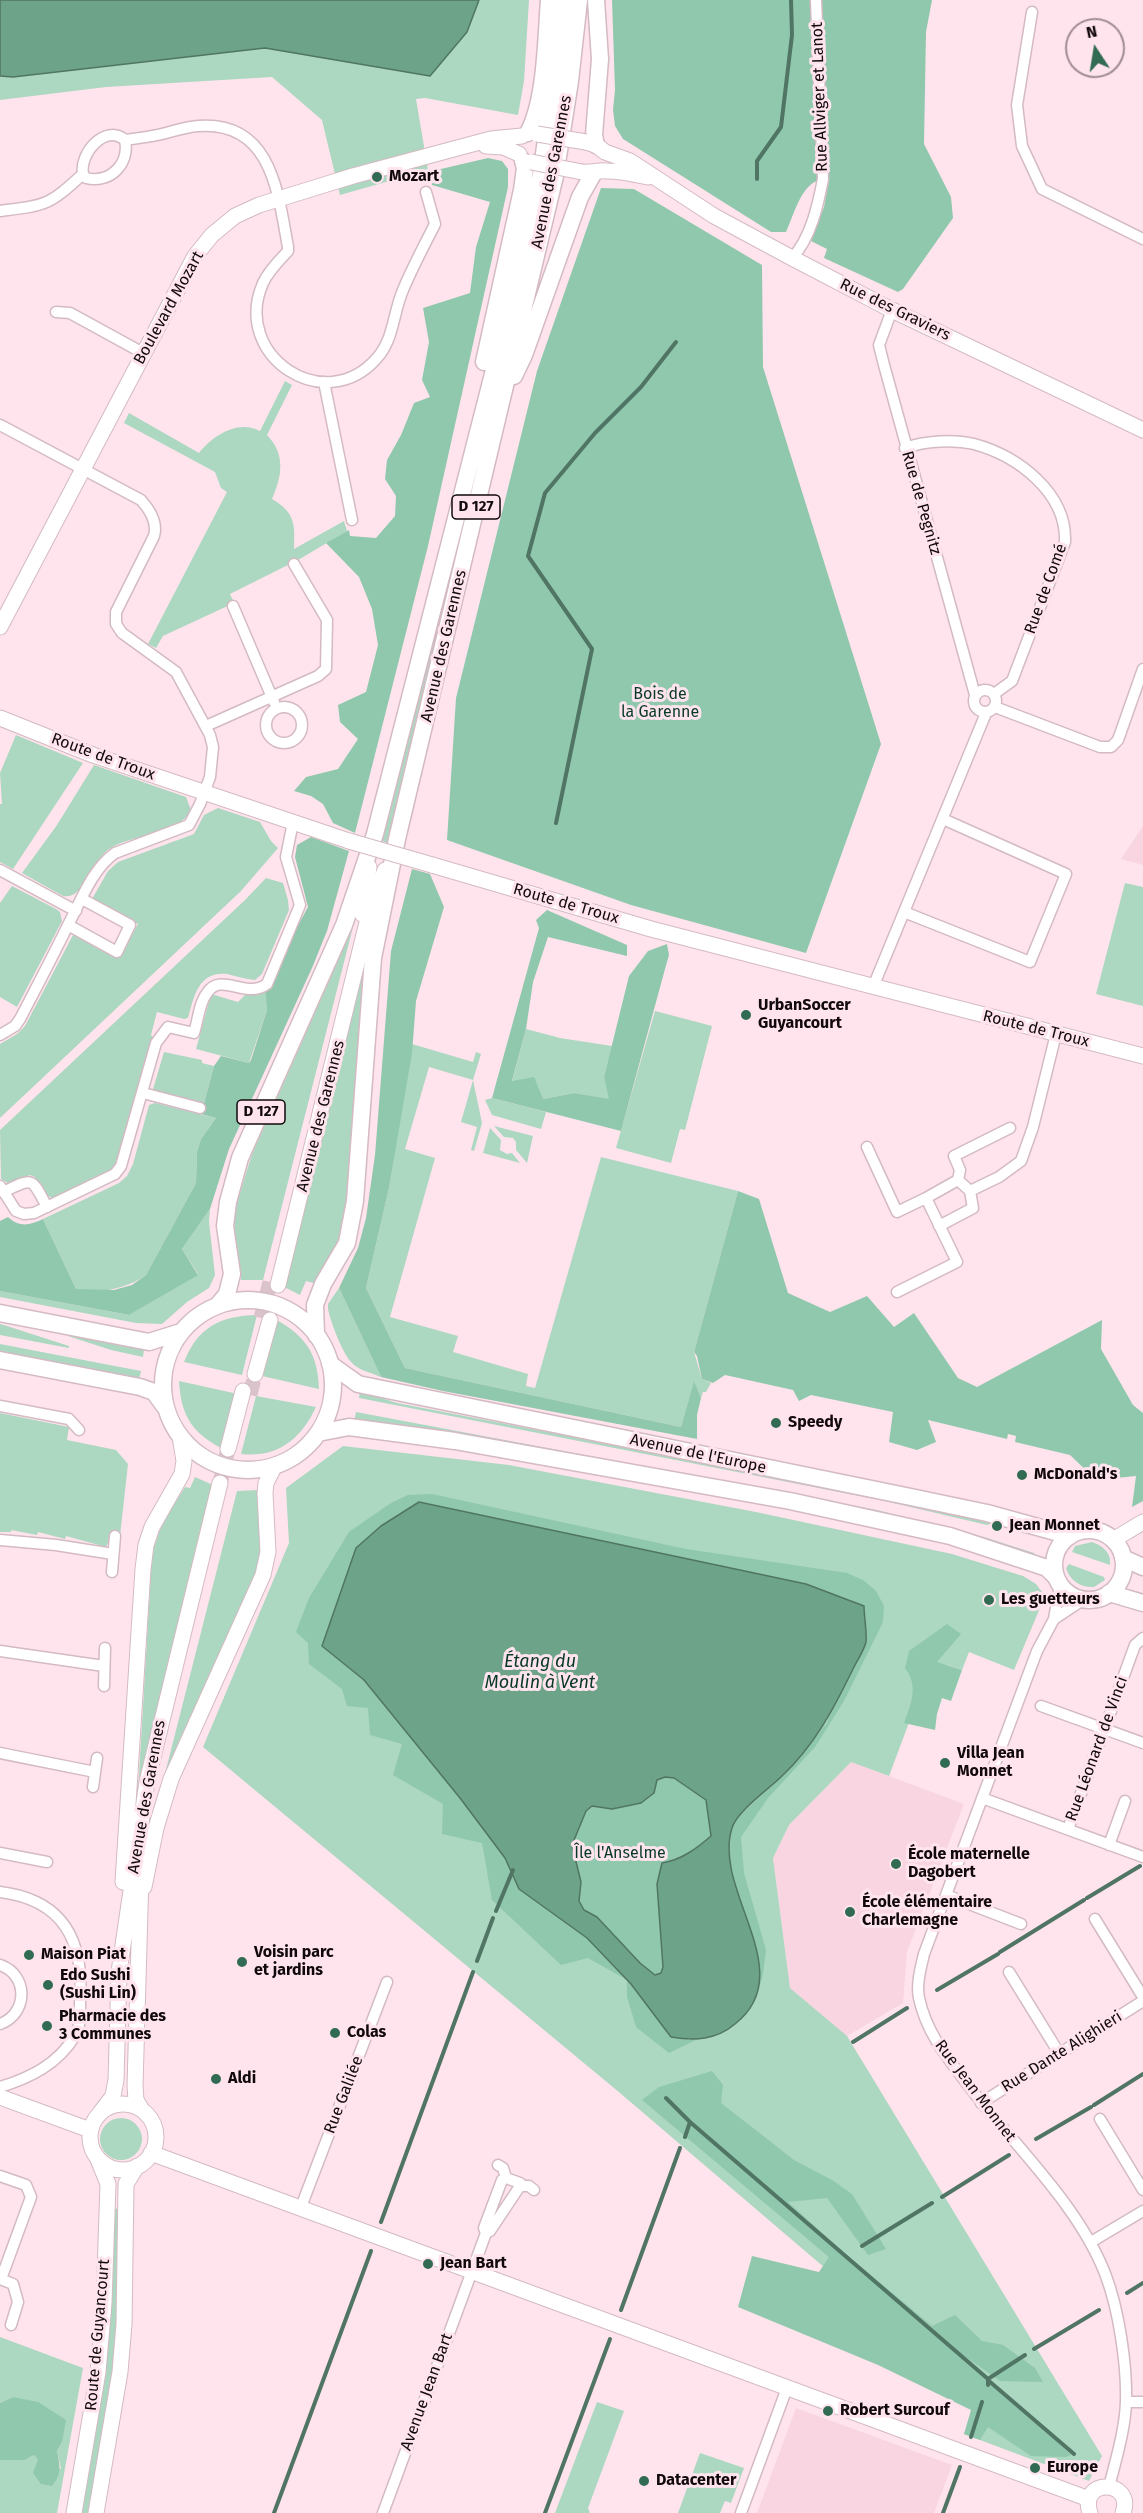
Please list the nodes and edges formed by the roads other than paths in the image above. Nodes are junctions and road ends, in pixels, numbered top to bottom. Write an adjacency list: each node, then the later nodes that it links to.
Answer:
1 (549, 0): 7 (main road)
2 (563, 0): 26 (main road, Avenue des Garennes / D 127)
3 (579, 0): 24 (main road, Avenue des Garennes / D 127)
4 (596, 0): 10 (main road)
5 (816, 0): 19 (street, Rue Allviger et Lanot)
6 (1032, 12): 18 (street)
7 (529, 134): 9 (main road, Boulevard Mozart); 10 (main road, Boulevard Mozart, bridge); 11 (main road)
8 (125, 140): 13 (street); 13 (street); 16 (street)
9 (471, 145): 11 (main road, Boulevard Mozart); 16 (main road, Boulevard Mozart)
10 (596, 146): 12 (main road); 14 (main road, Rue des Graviers)
11 (524, 159): 12 (main road, Boulevard Mozart, bridge); 26 (main road)
12 (592, 172): 14 (main road, Rue des Graviers); 24 (main road)
13 (82, 174): 17 (street)
14 (654, 178): 19 (main road, Rue des Graviers)
15 (426, 192): 23 (street)
16 (277, 198): 22 (main road, Boulevard Mozart); 23 (street)
17 (0, 211)
18 (1143, 239)
19 (792, 258): 20 (main road, Rue des Graviers)
20 (892, 310): 27 (main road, Rue des Graviers); 28 (street, Rue de Pegnitz)
21 (56, 312): 22 (street)
22 (143, 353): 29 (main road, Boulevard Mozart)
23 (324, 382): 30 (street)
24 (501, 401): 46 (main road, Avenue des Garennes / D 127)
25 (0, 425): 29 (street)
26 (478, 427): 45 (main road, Avenue des Garennes / D 127)
27 (1143, 430)
28 (905, 448): 35 (street, Rue de Comé); 36 (street, Rue de Pegnitz)
29 (81, 469): 33 (main road, Boulevard Mozart); 41 (street)
30 (352, 520)
31 (294, 564): 37 (street)
32 (233, 606): 37 (street)
33 (0, 627)
34 (1143, 669): 39 (street)
35 (994, 694): 36 (street); 39 (street)
36 (975, 695): 39 (street)
37 (272, 696): 38 (street); 41 (street)
38 (277, 709)
39 (990, 710): 43 (street)
40 (0, 718): 42 (main road, Route de Troux)
41 (206, 726): 42 (street)
42 (204, 792): 44 (main road, Route de Troux); 48 (street)
43 (943, 819): 50 (street); 50 (street)
44 (293, 822): 52 (main road, Route de Troux, bridge); 56 (street)
45 (375, 834): 46 (main road, Avenue des Garennes / D 127); 67 (main road, D 127)
46 (397, 839): 71 (main road, D 127)
47 (0, 870): 49 (street)
48 (82, 899): 49 (street); 51 (street)
49 (76, 911): 51 (street)
50 (904, 912): 52 (street)
51 (69, 925): 54 (street)
52 (873, 987): 53 (main road, Route de Troux)
53 (1056, 1034): 55 (main road, Route de Troux); 62 (street)
54 (0, 1035)
55 (1143, 1056)
56 (142, 1093): 57 (street); 64 (street)
57 (200, 1108)
58 (1010, 1128): 60 (street)
59 (867, 1147): 63 (street)
60 (958, 1180): 62 (street); 63 (street)
61 (2, 1189): 64 (street); 64 (street)
62 (970, 1191): 65 (street)
63 (926, 1198): 65 (street)
64 (47, 1207)
65 (939, 1226): 66 (street)
66 (897, 1292)
67 (217, 1306): 70 (main road); 71 (main road)
68 (0, 1313): 70 (main road)
69 (266, 1319): 74 (main road)
70 (182, 1332): 77 (main road)
71 (316, 1335): 73 (main road)
72 (0, 1360): 77 (main road)
73 (330, 1364): 79 (main road); 85 (main road, Avenue de l'Europe)
74 (252, 1373)
75 (247, 1393): 81 (main road)
76 (0, 1406): 78 (street)
77 (166, 1408): 80 (main road)
78 (78, 1430)
79 (318, 1433): 82 (main road); 92 (main road, Avenue de l'Europe)
80 (180, 1436): 82 (main road); 122 (main road)
81 (232, 1450)
82 (275, 1465): 118 (main road)
83 (1143, 1522): 87 (main road)
84 (115, 1536): 88 (street)
85 (1070, 1536): 87 (main road); 92 (main road)
86 (0, 1540): 88 (street)
87 (1113, 1540): 89 (main road)
88 (113, 1554): 91 (street)
89 (1123, 1558): 90 (main road); 93 (main road)
90 (1143, 1567)
91 (112, 1572)
92 (1058, 1581): 94 (main road); 96 (street, Rue Jean Monnet)
93 (1109, 1593): 94 (main road); 95 (main road)
94 (1084, 1599): 96 (street, Rue Jean Monnet)
95 (1143, 1603)
96 (1054, 1619): 109 (street, Rue Jean Monnet)
97 (1143, 1638): 103 (street, Rue Léonard de Vinci)
98 (105, 1648): 100 (street)
99 (0, 1652): 100 (street)
100 (105, 1666): 101 (street)
101 (104, 1686)
102 (1041, 1706): 103 (street)
103 (1106, 1729): 104 (street); 111 (street, Rue Léonard de Vinci)
104 (1143, 1743)
105 (0, 1753): 107 (street)
106 (97, 1758): 107 (street)
107 (95, 1772): 108 (street)
108 (93, 1787)
109 (982, 1798): 111 (street); 117 (street, Rue Jean Monnet)
110 (1125, 1801): 112 (street)
111 (1068, 1829): 112 (street)
112 (1109, 1845): 114 (street)
113 (0, 1853): 115 (street)
114 (1143, 1857)
115 (47, 1862)
116 (0, 1892): 128 (street)
117 (946, 1895): 120 (street); 130 (street, Rue Jean Monnet)
118 (141, 1902): 122 (main road, Avenue des Garennes); 131 (main road, Avenue des Garennes)
119 (1095, 1919): 125 (street)
120 (1022, 1923)
121 (0, 1965): 126 (street)
122 (119, 1972): 132 (main road, Avenue des Garennes)
123 (1009, 1972): 127 (street)
124 (387, 1982): 144 (street, Rue Galilée)
125 (1143, 1999): 127 (street, Rue Dante Alighieri)
126 (0, 2024)
127 (1059, 2053): 130 (street, Rue Dante Alighieri)
128 (0, 2087)
129 (0, 2097): 134 (main road)
130 (981, 2103): 147 (street, Rue Jean Monnet)
131 (142, 2110): 132 (main road); 135 (main road)
132 (100, 2113): 134 (main road)
133 (1100, 2119): 143 (street)
134 (90, 2130): 136 (main road)
135 (152, 2153): 138 (main road); 144 (main road)
136 (97, 2157): 138 (main road); 157 (main road, Route de Guyancourt)
137 (498, 2165): 140 (street)
138 (137, 2166): 158 (main road, Route de Guyancourt)
139 (0, 2176): 149 (street)
140 (506, 2178): 141 (street); 146 (street)
141 (520, 2186): 142 (street); 146 (street)
142 (534, 2190)
143 (1143, 2190)
144 (301, 2207): 148 (main road)
145 (1143, 2211): 147 (street)
146 (486, 2233): 148 (street, Avenue Jean Bart)
147 (1090, 2242): 152 (street, Rue Jean Monnet)
148 (471, 2271): 151 (main road); 159 (street, Avenue Jean Bart)
149 (1, 2279): 150 (street)
150 (11, 2325)
151 (788, 2388): 155 (main road); 160 (street)
152 (1126, 2402): 153 (street); 154 (street, Rue Jean Monnet)
153 (1143, 2402)
154 (1109, 2487): 155 (main road); 156 (main road)
155 (1089, 2506)
156 (1125, 2512)
157 (74, 2513)
158 (96, 2513)
159 (382, 2513)
160 (741, 2513)

